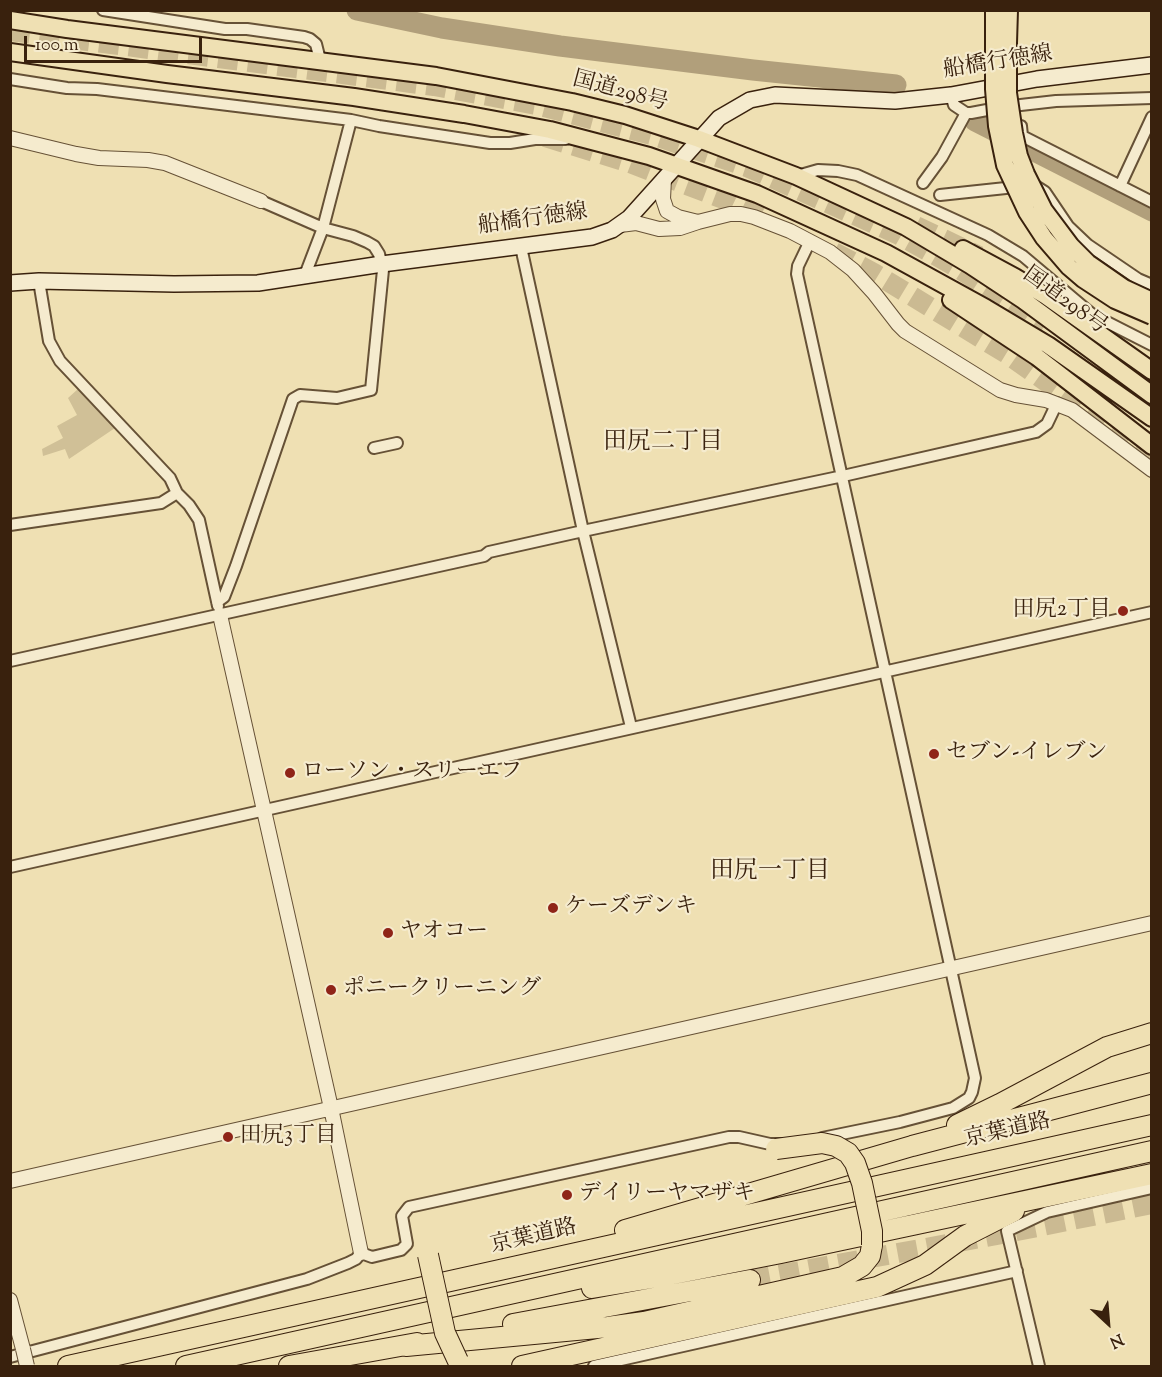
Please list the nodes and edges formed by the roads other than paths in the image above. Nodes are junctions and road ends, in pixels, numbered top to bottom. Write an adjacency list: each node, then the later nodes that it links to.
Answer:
1 (994, 10): 41 (main road, bridge)
2 (1009, 10): 40 (main road, bridge)
3 (108, 11): 6 (street)
4 (10, 20): 6 (main road, 国道298号)
5 (10, 52): 18 (main road, 国道298号)
6 (321, 60): 17 (main road, 国道298号)
7 (1152, 65): 9 (main road, 船橋行徳線)
8 (10, 79): 15 (street)
9 (951, 95): 13 (street); 17 (main road, 船橋行徳線)
10 (1152, 98): 11 (street)
11 (1018, 105): 12 (street); 24 (street)
12 (1003, 107): 13 (street); 23 (street)
13 (966, 113): 22 (street)
14 (1152, 117): 24 (street)
15 (351, 120): 18 (street); 31 (street)
16 (10, 138): 26 (street)
17 (699, 139): 19 (main road, 船橋行徳線); 20 (main road, 国道298号)
18 (590, 140): 19 (main road, 国道298号)
19 (676, 165): 21 (main road, 船橋行徳線); 32 (main road, 国道298号)
20 (796, 176): 30 (main road, 国道298号); 42 (street)
21 (664, 179): 28 (street); 29 (main road, 船橋行徳線)
22 (923, 183)
23 (1023, 184): 25 (street); 39 (street)
24 (1120, 186): 27 (street)
25 (940, 195)
26 (261, 201): 31 (street)
27 (1152, 202)
28 (698, 222): 29 (street); 33 (street)
29 (620, 225): 34 (main road, 船橋行徳線)
30 (906, 227): 43 (main road); 44 (main road, 国道298号)
31 (323, 228): 35 (street); 36 (street)
32 (844, 232): 46 (main road, 国道298号); 48 (main road)
33 (810, 241): 45 (street); 51 (street)
34 (521, 247): 35 (main road, 船橋行徳線); 54 (street)
35 (382, 264): 36 (main road, 船橋行徳線); 55 (street)
36 (305, 275): 37 (main road, 船橋行徳線)
37 (39, 281): 38 (main road, 船橋行徳線); 52 (street)
38 (10, 284)
39 (1152, 285)
40 (1152, 301)
41 (1152, 316)
42 (1152, 345)
43 (1152, 371)
44 (1152, 395)
45 (1057, 403): 50 (street); 51 (street)
46 (1152, 418)
47 (397, 443): 49 (street)
48 (1152, 446)
49 (374, 448)
50 (1152, 470)
51 (843, 476): 54 (street); 58 (street)
52 (177, 493): 53 (street); 55 (street)
53 (10, 525)
54 (583, 531): 55 (street); 59 (street)
55 (219, 609): 57 (street); 60 (street)
56 (1152, 612): 58 (street)
57 (10, 661)
58 (887, 672): 59 (street); 63 (street)
59 (631, 727): 60 (street)
60 (264, 811): 61 (street); 66 (street)
61 (10, 867)
62 (1152, 923): 63 (street)
63 (950, 970): 66 (street); 75 (street)
64 (1152, 1033): 68 (highway)
65 (1152, 1083): 68 (highway)
66 (331, 1108): 72 (street); 75 (street)
67 (1152, 1125): 79 (highway, 京葉道路)
68 (912, 1146): 79 (highway)
69 (776, 1149): 82 (highway, bridge)
70 (1152, 1151): 81 (highway)
71 (1152, 1174): 74 (highway)
72 (10, 1181)
73 (1152, 1188): 77 (street)
74 (1038, 1199): 81 (highway); 89 (highway)
75 (361, 1253): 83 (street)
76 (428, 1255): 84 (highway, bridge)
77 (1017, 1271): 90 (street); 91 (street)
78 (750, 1280): 82 (highway)
79 (449, 1281): 86 (highway, 京葉道路)
80 (10, 1300): 85 (street, bridge)
81 (408, 1316): 87 (highway)
82 (406, 1346): 88 (highway)
83 (10, 1358)
84 (462, 1364)
85 (27, 1366)
86 (68, 1366)
87 (186, 1366)
88 (289, 1366)
89 (522, 1366)
90 (594, 1366)
91 (1039, 1366)

